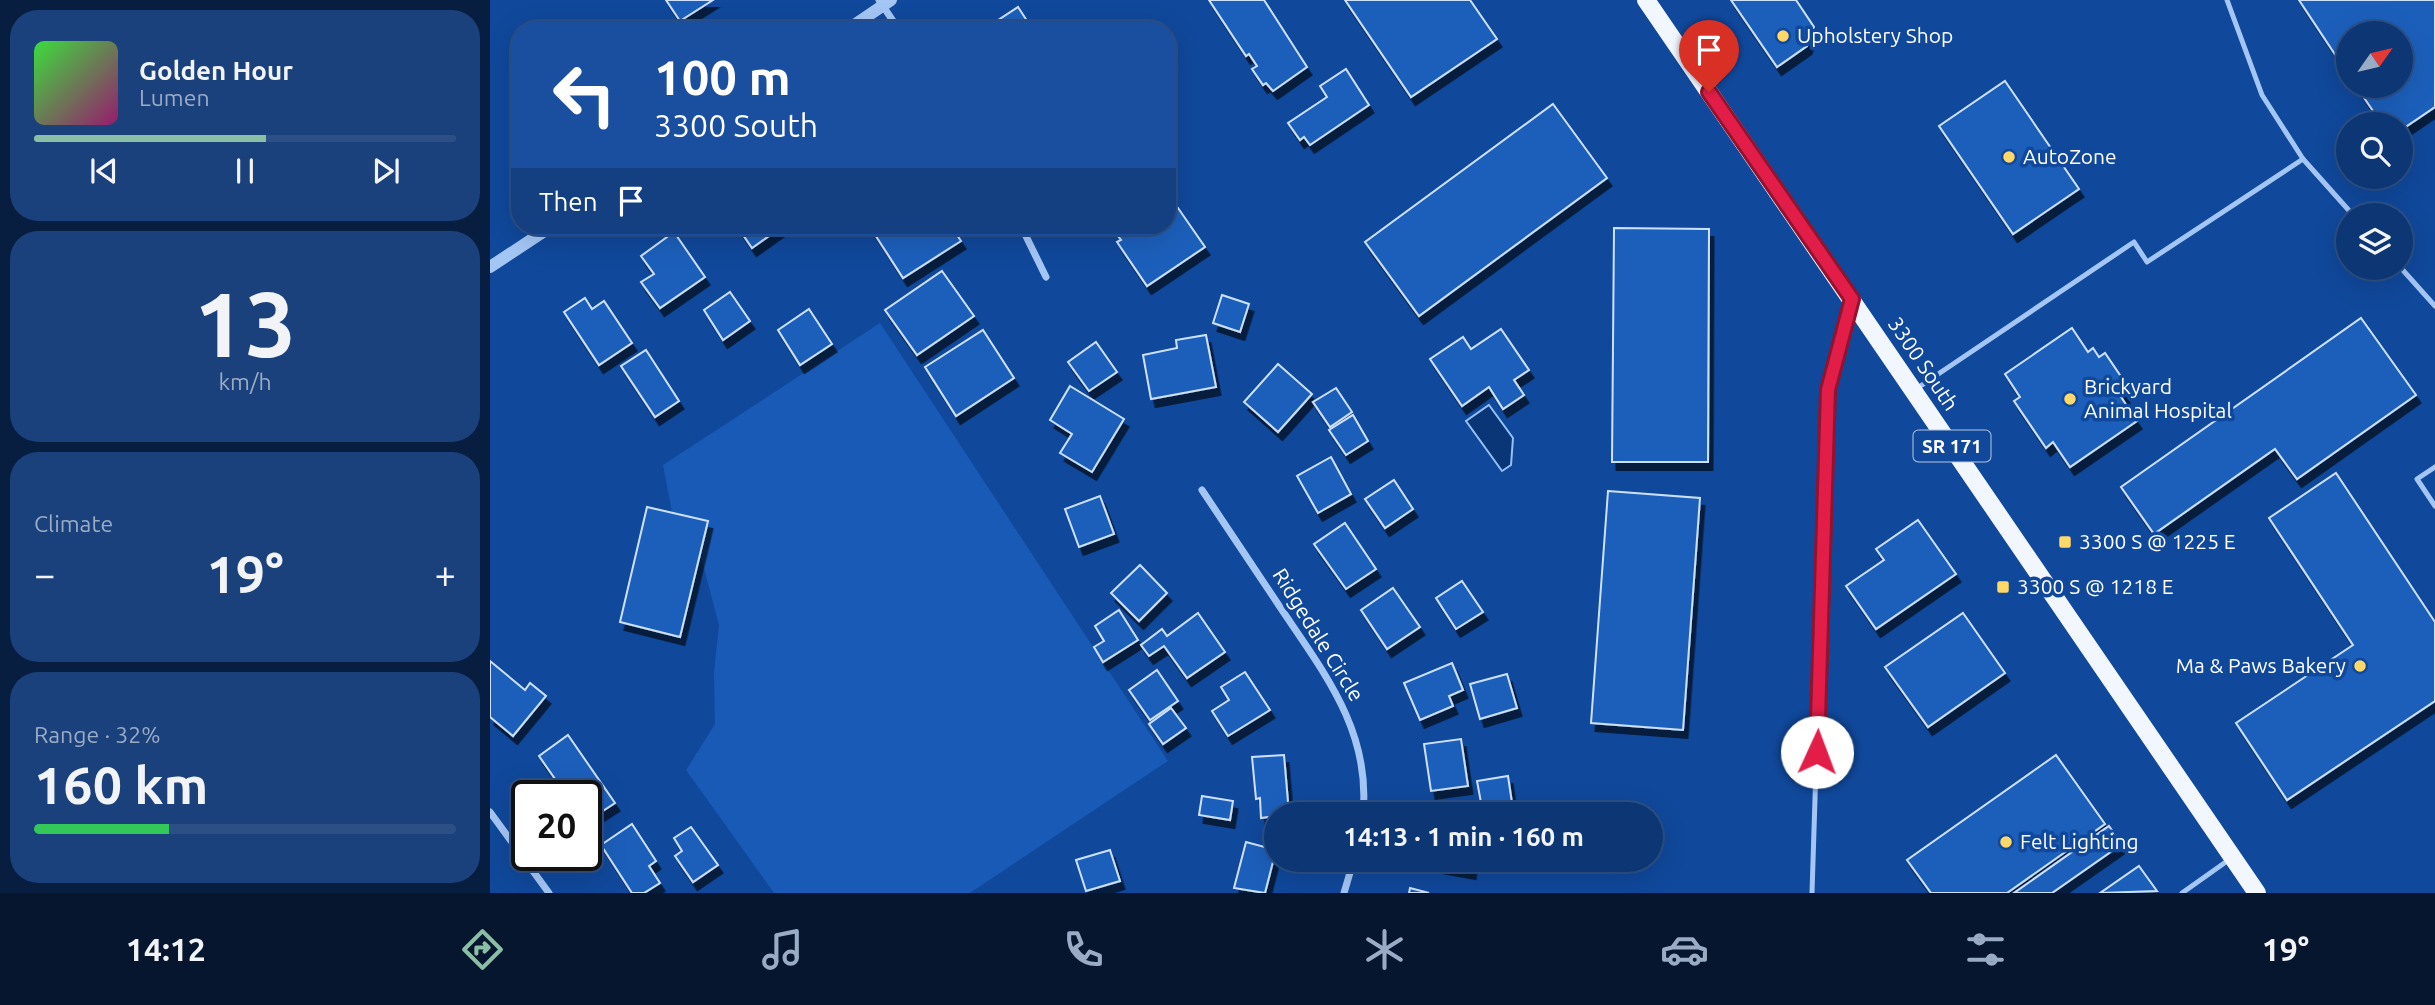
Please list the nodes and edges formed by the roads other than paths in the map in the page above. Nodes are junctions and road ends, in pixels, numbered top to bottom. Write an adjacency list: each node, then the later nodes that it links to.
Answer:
1 (1646, 0): 13 (main road, 3300 South / SR 171)
2 (2227, 0): 6 (lane)
3 (884, 2): 4 (street); 5 (street)
4 (859, 21)
5 (894, 21)
6 (2303, 159): 7 (lane); 15 (lane)
7 (2342, 203)
8 (538, 235): 10 (street)
9 (1025, 235): 11 (street)
10 (490, 267)
11 (1046, 277)
12 (2412, 280): 14 (lane)
13 (1852, 299): 15 (main road, 3300 South / SR 171); 25 (lane)
14 (2435, 306)
15 (1913, 390): 21 (main road, 3300 South / SR 171)
16 (2435, 467): 18 (lane)
17 (1202, 490): 19 (street, Ridgedale Circle)
18 (2435, 506)
19 (1363, 802)
20 (490, 813): 23 (street)
21 (2233, 858): 26 (lane); 27 (main road, 3300 South / SR 171)
22 (1350, 872): 24 (street)
23 (549, 893)
24 (1344, 893)
25 (1812, 893)
26 (2182, 893)
27 (2257, 893)

